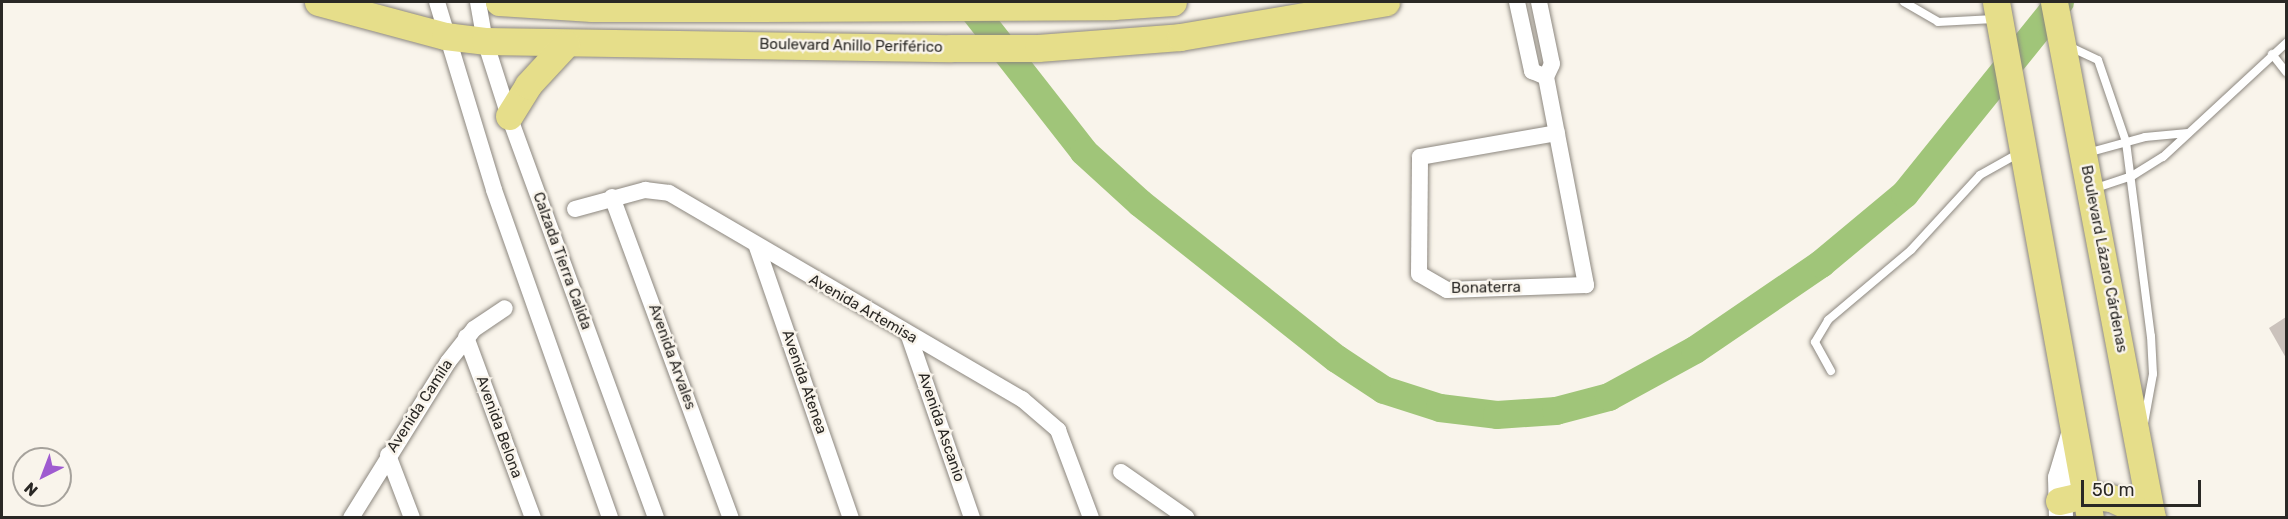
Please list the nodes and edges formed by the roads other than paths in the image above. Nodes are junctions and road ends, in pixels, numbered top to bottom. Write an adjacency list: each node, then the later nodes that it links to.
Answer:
1 (318, 2): 14 (main road, Boulevard Anillo Periférico)
2 (437, 2): 14 (street)
3 (478, 2): 15 (street, Calzada Tierra Calida)
4 (499, 2): 9 (main road)
5 (1173, 2): 9 (main road)
6 (1386, 2): 17 (main road, Boulevard Anillo Periférico)
7 (1517, 2): 12 (street)
8 (1904, 2): 11 (lane)
9 (1116, 4)
10 (1541, 9): 12 (street); 20 (street)
11 (1998, 10): 24 (main road)
12 (1521, 21): 20 (street)
13 (2058, 23): 25 (lane); 26 (main road, Boulevard Lázaro Cárdenas)
14 (445, 36): 15 (main road, Boulevard Anillo Periférico); 46 (street)
15 (485, 41): 17 (main road, Boulevard Anillo Periférico); 21 (street, Calzada Tierra Calida)
16 (2286, 43): 18 (lane)
17 (566, 44): 21 (main road)
18 (2271, 54): 19 (lane); 23 (lane)
19 (2286, 72)
20 (1546, 77): 22 (street, Bonaterra)
21 (509, 116): 47 (street, Calzada Tierra Calida)
22 (1557, 133): 22 (street, Bonaterra)
23 (2189, 134): 25 (lane); 27 (lane)
24 (2022, 140): 35 (lane); 36 (main road)
25 (2126, 141): 26 (lane); 27 (lane)
26 (2083, 155): 28 (main road, Boulevard Lázaro Cárdenas)
27 (2132, 176): 28 (lane); 37 (lane)
28 (2089, 190): 37 (main road, Boulevard Lázaro Cárdenas)
29 (612, 197): 30 (street, Avenida Artemisa); 31 (street, Avenida Artemisa); 48 (street, Avenida Arvales)
30 (575, 209)
31 (758, 247): 33 (street, Avenida Artemisa); 49 (street, Avenida Atenea)
32 (505, 308): 34 (street, Avenida Camila)
33 (909, 336): 50 (street, Avenida Ascanio); 51 (street, Avenida Artemisa)
34 (466, 337): 38 (street, Avenida Camila); 45 (street, Avenida Belona)
35 (1831, 371)
36 (2074, 428): 40 (main road); 41 (street)
37 (2140, 441): 42 (main road, Boulevard Lázaro Cárdenas)
38 (388, 455): 43 (street, Avenida Camila); 44 (street)
39 (1121, 472): 52 (street)
40 (2088, 506): 41 (main road); 42 (main road)
41 (2060, 509)
42 (2152, 517)
43 (351, 518)
44 (412, 518)
45 (533, 518)
46 (610, 518)
47 (656, 518)
48 (731, 518)
49 (851, 518)
50 (972, 518)
51 (1091, 518)
52 (1187, 518)

